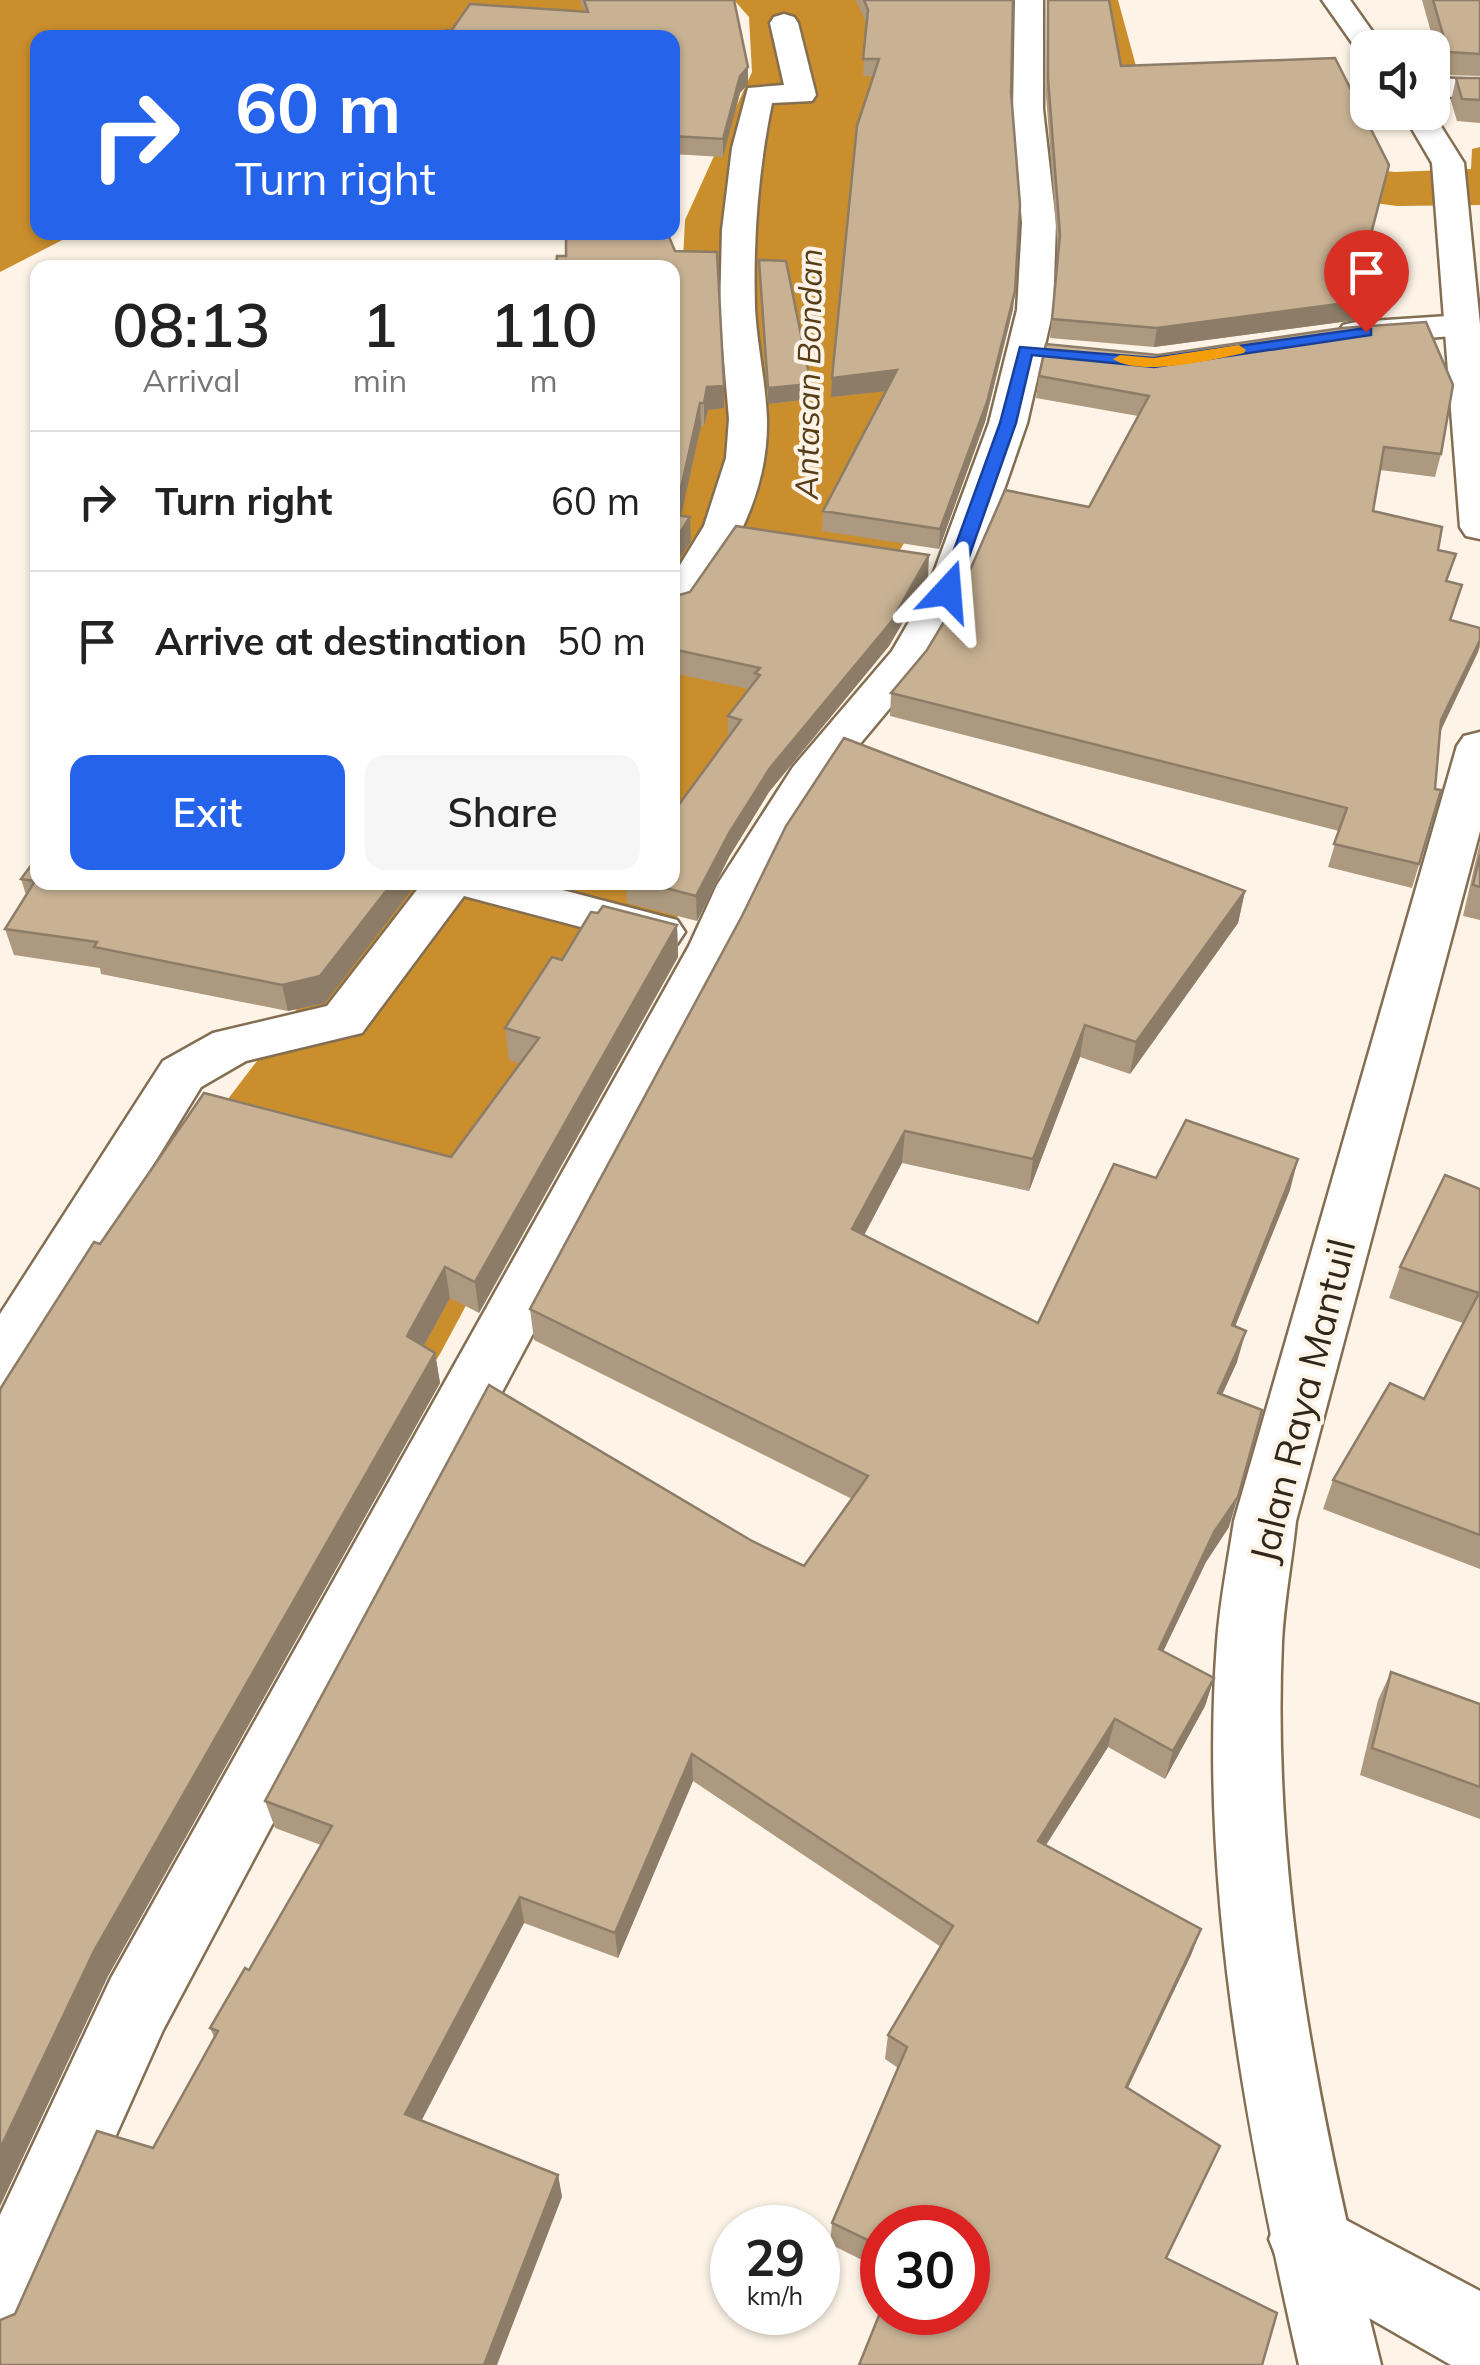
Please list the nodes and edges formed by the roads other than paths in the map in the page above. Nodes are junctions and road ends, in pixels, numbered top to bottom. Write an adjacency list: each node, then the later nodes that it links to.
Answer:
1 (1028, 0): 16 (street)
2 (1336, 0): 4 (street)
3 (784, 23): 12 (street)
4 (1357, 30)
5 (1450, 87): 6 (street)
6 (1480, 89)
7 (1427, 130): 8 (street)
8 (1462, 326): 9 (street); 10 (street)
9 (1318, 338)
10 (1476, 421): 11 (street)
11 (1480, 527)
12 (680, 597)
13 (1480, 746): 18 (street, Jalan Raya Mantuil)
14 (443, 890): 17 (street)
15 (500, 890): 16 (street)
16 (714, 946): 19 (street)
17 (0, 1363)
18 (1308, 2239): 20 (street); 21 (street, Jalan Raya Mantuil)
19 (0, 2304)
20 (1480, 2336)
21 (1340, 2365)

